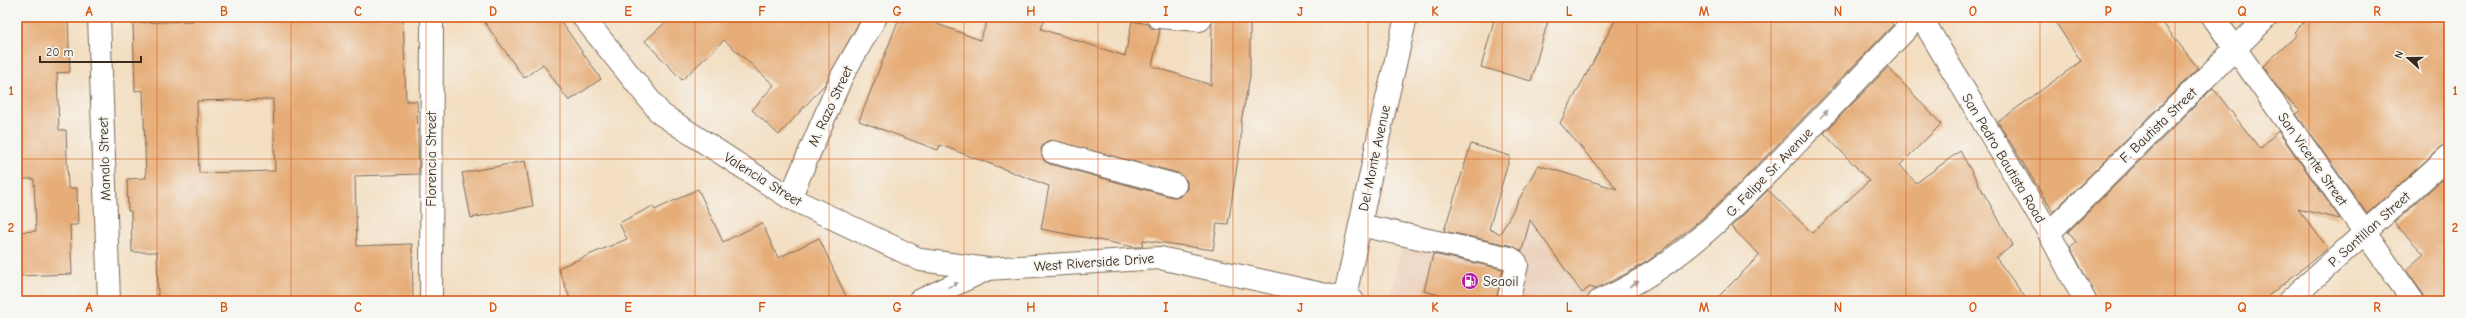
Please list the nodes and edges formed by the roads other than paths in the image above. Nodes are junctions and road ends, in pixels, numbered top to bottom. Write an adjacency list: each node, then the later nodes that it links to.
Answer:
1 (99, 17): 20 (street, Manalo Street)
2 (432, 17): 21 (street, Florencia Street)
3 (583, 17): 15 (street, Valencia Street)
4 (876, 17): 15 (street, M. Razo Street)
5 (1158, 17): 10 (street)
6 (1406, 17): 16 (street, Del Monte Avenue)
7 (1919, 17): 18 (street, San Pedro Bautista Road); 25 (street, G. Felipe Sr. Avenue, one-way to 7)
8 (2213, 17): 11 (street, San Vicente Street)
9 (2267, 17): 11 (street, F. Bautista Street)
10 (1200, 20)
11 (2236, 49): 17 (street, San Vicente Street); 18 (street, F. Bautista Street)
12 (1053, 152): 14 (street)
13 (2449, 156): 17 (street, P. Santillan Street)
14 (1175, 185)
15 (790, 198): 19 (street, Valencia Street)
16 (1360, 224): 23 (street, Del Monte Avenue); 24 (street)
17 (2365, 232): 27 (street, P. Santillan Street); 28 (street, San Vicente Street)
18 (2049, 233): 26 (street, San Pedro Bautista Road)
19 (988, 269): 22 (street, West Riverside Drive, one-way to 19); 23 (street, West Riverside Drive)
20 (109, 301)
21 (431, 301)
22 (919, 301)
23 (1346, 301)
24 (1508, 301)
25 (1599, 301)
26 (2084, 301)
27 (2289, 301)
28 (2413, 301)

